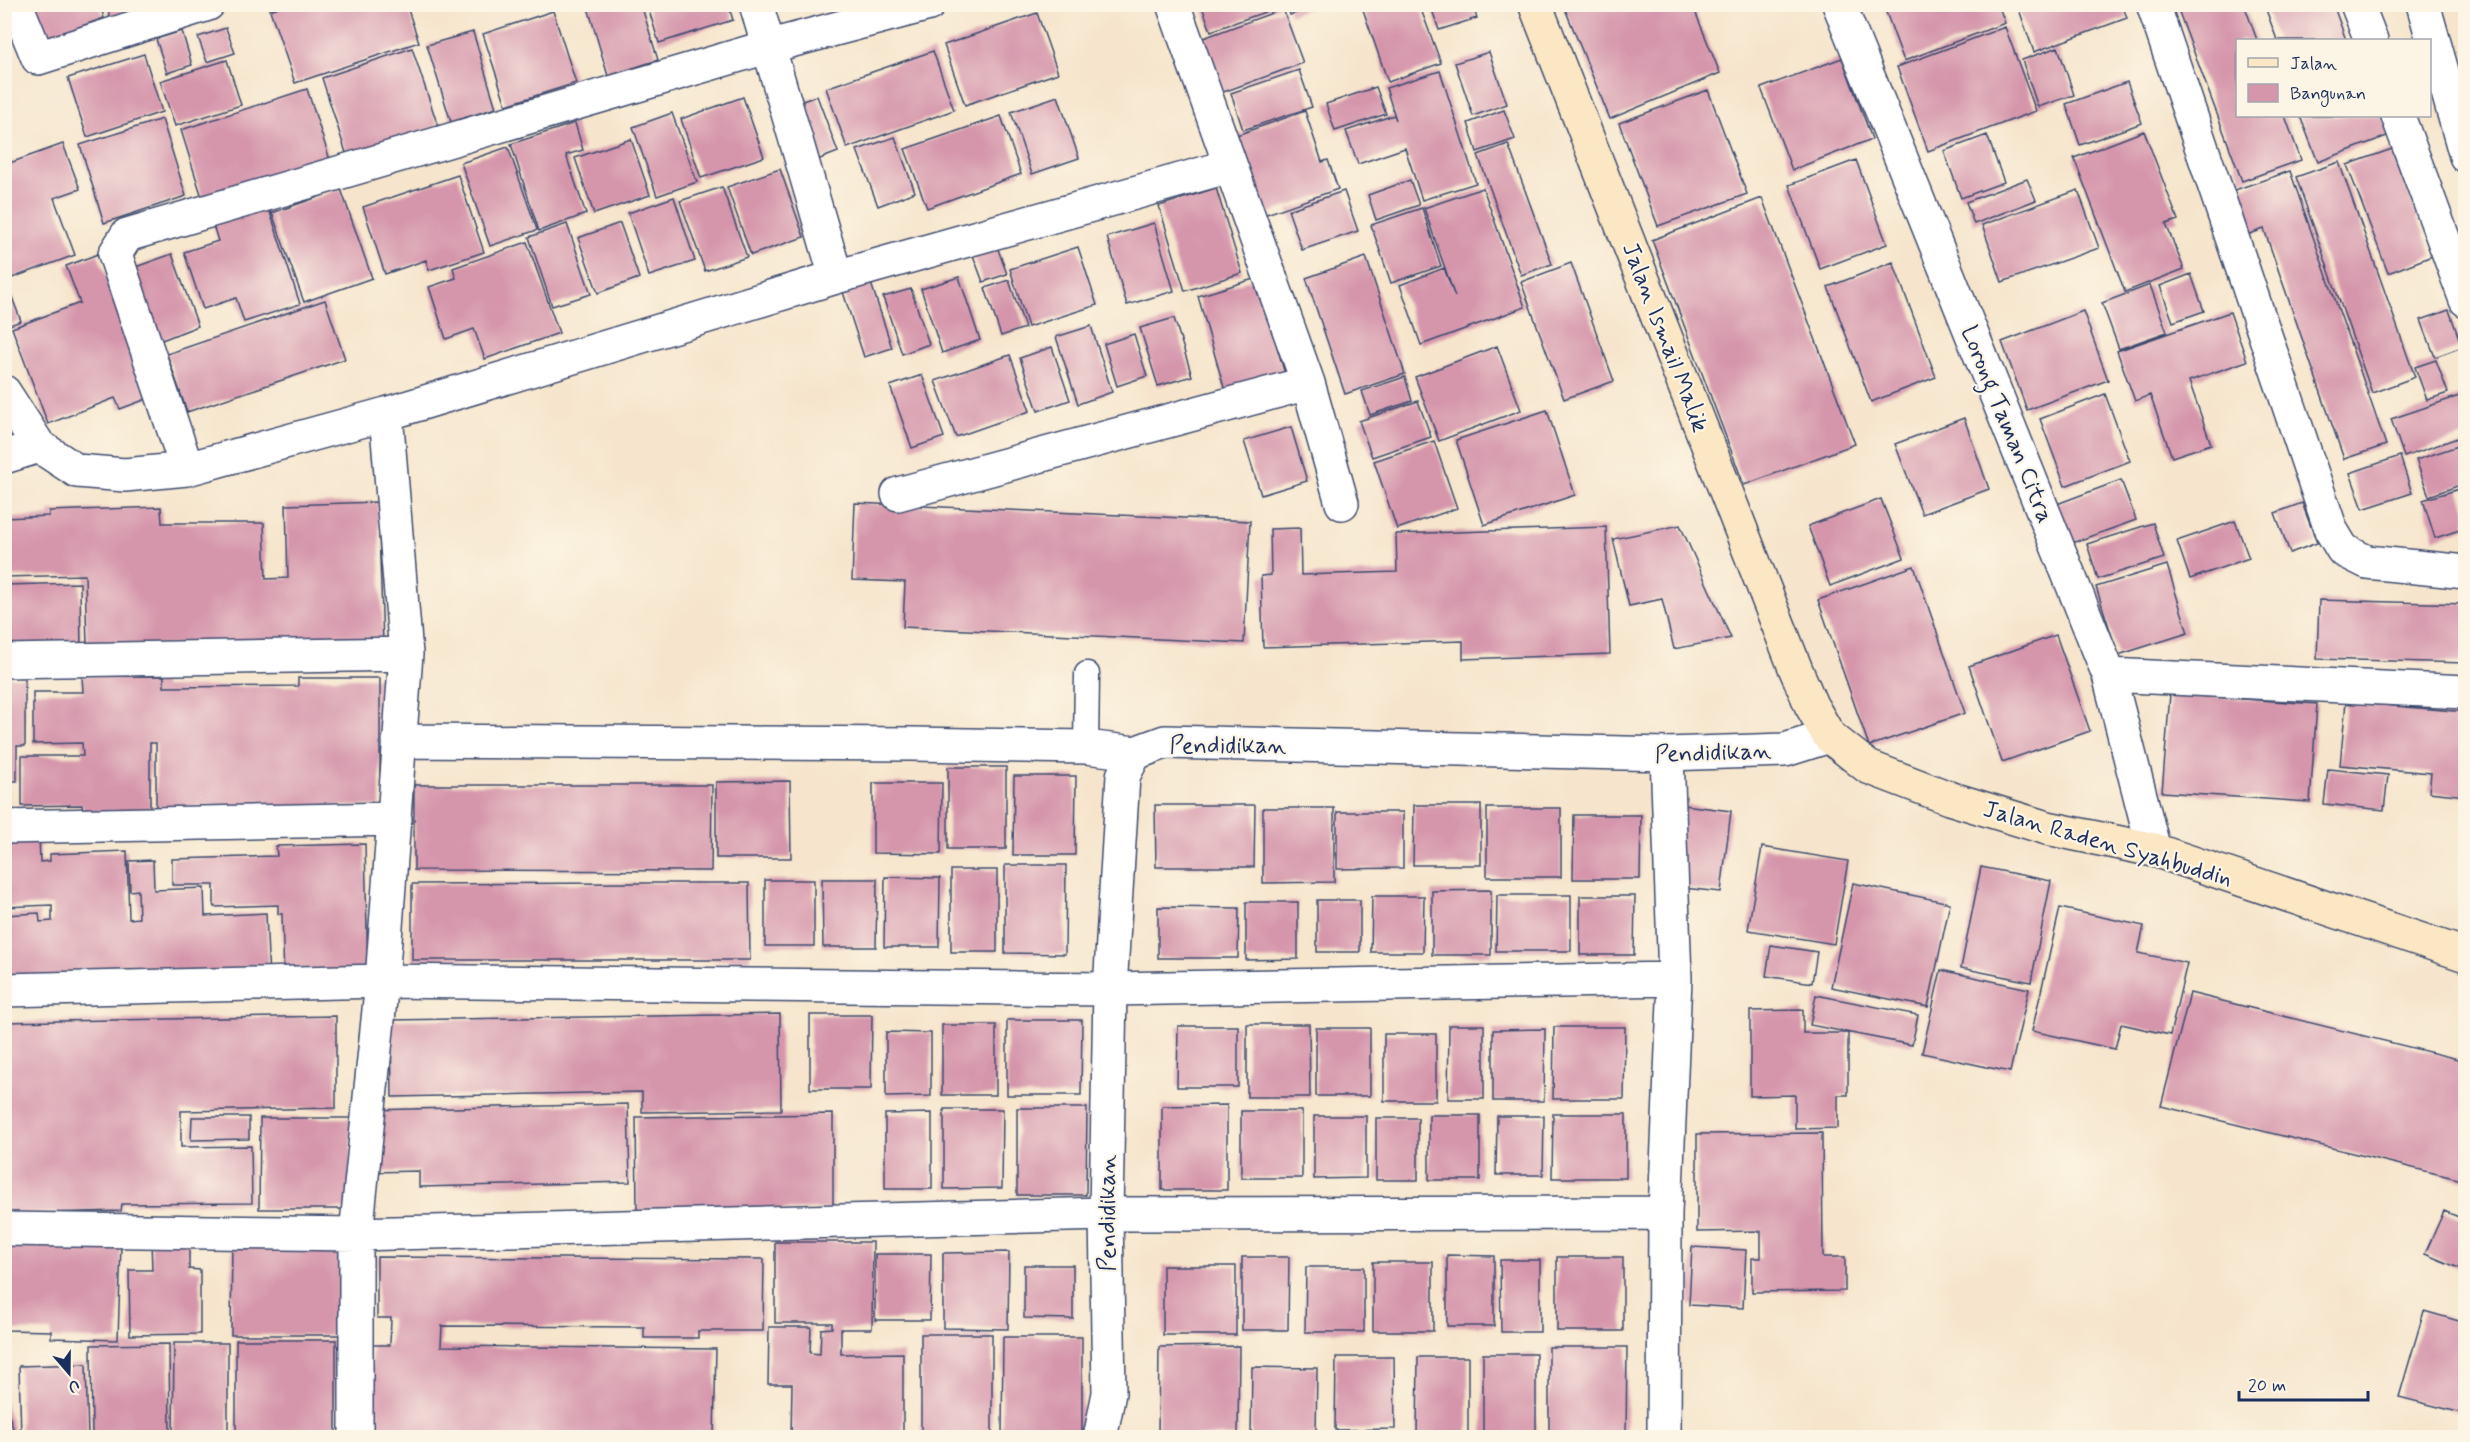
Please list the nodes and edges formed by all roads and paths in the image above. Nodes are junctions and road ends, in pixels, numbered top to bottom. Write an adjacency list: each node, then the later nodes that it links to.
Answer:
1 (16, 4): 10 (street)
2 (756, 4): 12 (street)
3 (929, 4): 12 (street)
4 (1173, 4): 15 (street)
5 (1535, 4): 29 (main road, Jalan Ismail Malik)
6 (1839, 4): 31 (street, Lorong Taman Citra)
7 (2153, 4): 26 (street)
8 (2357, 4): 11 (street)
9 (2423, 4): 14 (street)
10 (200, 6)
11 (2371, 39)
12 (767, 47): 16 (street); 23 (street)
13 (2398, 117): 17 (street)
14 (2466, 156)
15 (1230, 166): 16 (street); 18 (street)
16 (836, 277): 20 (street)
17 (2466, 300)
18 (1308, 383): 24 (street); 25 (street)
19 (4, 392): 21 (street)
20 (386, 414): 23 (street); 27 (street)
21 (39, 446): 22 (street); 23 (street)
22 (4, 457)
23 (187, 470)
24 (898, 494)
25 (1342, 503)
26 (2466, 572)
27 (406, 654): 28 (street); 34 (street)
28 (4, 661)
29 (1796, 670): 33 (main road, Jalan Raden Syahbuddin)
30 (1087, 674): 35 (lane)
31 (2109, 675): 32 (street); 40 (street, Lorong Taman Citra)
32 (2466, 692)
33 (1829, 735): 37 (street, Pendidikan); 40 (main road, Jalan Raden Syahbuddin)
34 (399, 741): 35 (street); 38 (street)
35 (1086, 747): 36 (street)
36 (1136, 753): 37 (street, Pendidikan); 44 (street, Pendidikan)
37 (1667, 754): 42 (street)
38 (395, 819): 39 (street); 43 (street)
39 (4, 826)
40 (2154, 850): 41 (main road, Jalan Raden Syahbuddin)
41 (2466, 955)
42 (1675, 979): 44 (street); 46 (street)
43 (382, 981): 44 (street); 45 (street); 49 (street)
44 (1110, 989): 47 (street, Pendidikan)
45 (4, 990)
46 (1665, 1213): 47 (street); 52 (street)
47 (1106, 1214): 49 (street); 51 (street, Pendidikan)
48 (4, 1229): 49 (street)
49 (356, 1234): 50 (street)
50 (356, 1437)
51 (1100, 1437)
52 (1664, 1437)

